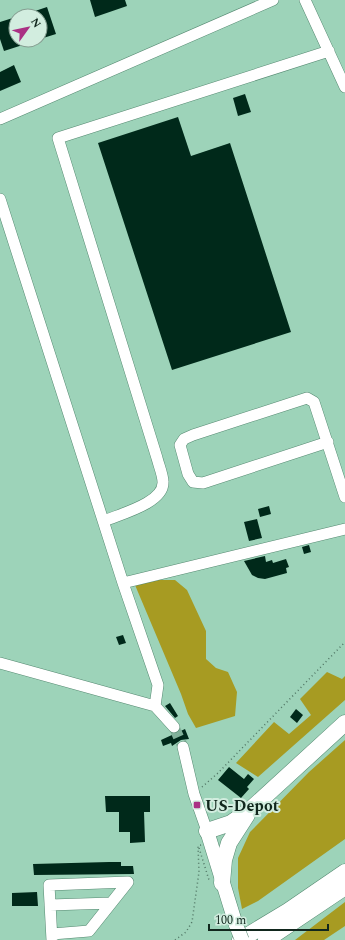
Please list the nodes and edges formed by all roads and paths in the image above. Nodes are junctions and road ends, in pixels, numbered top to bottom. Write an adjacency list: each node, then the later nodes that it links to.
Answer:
1 (273, 0): 5 (street)
2 (305, 0): 3 (street)
3 (328, 51): 4 (street); 9 (street)
4 (345, 87)
5 (0, 119)
6 (0, 199): 9 (street)
7 (328, 442): 7 (street); 8 (street)
8 (345, 497)
9 (104, 521): 11 (street)
10 (345, 529): 11 (street)
11 (123, 583): 14 (street)
12 (345, 642): 18 (path)
13 (0, 663): 14 (street)
14 (155, 706): 16 (street)
15 (345, 723): 19 (highway)
16 (174, 727)
17 (184, 752): 18 (street)
18 (194, 794): 20 (street)
19 (251, 809): 20 (highway); 22 (highway)
20 (205, 840): 22 (main road); 22 (path); 28 (path)
21 (345, 872): 26 (highway)
22 (216, 883): 26 (main road)
23 (345, 887): 29 (highway)
24 (111, 903): 25 (street); 25 (street); 27 (street)
25 (50, 905): 27 (street)
26 (240, 935)
27 (52, 937)
28 (175, 940)
29 (266, 940)

